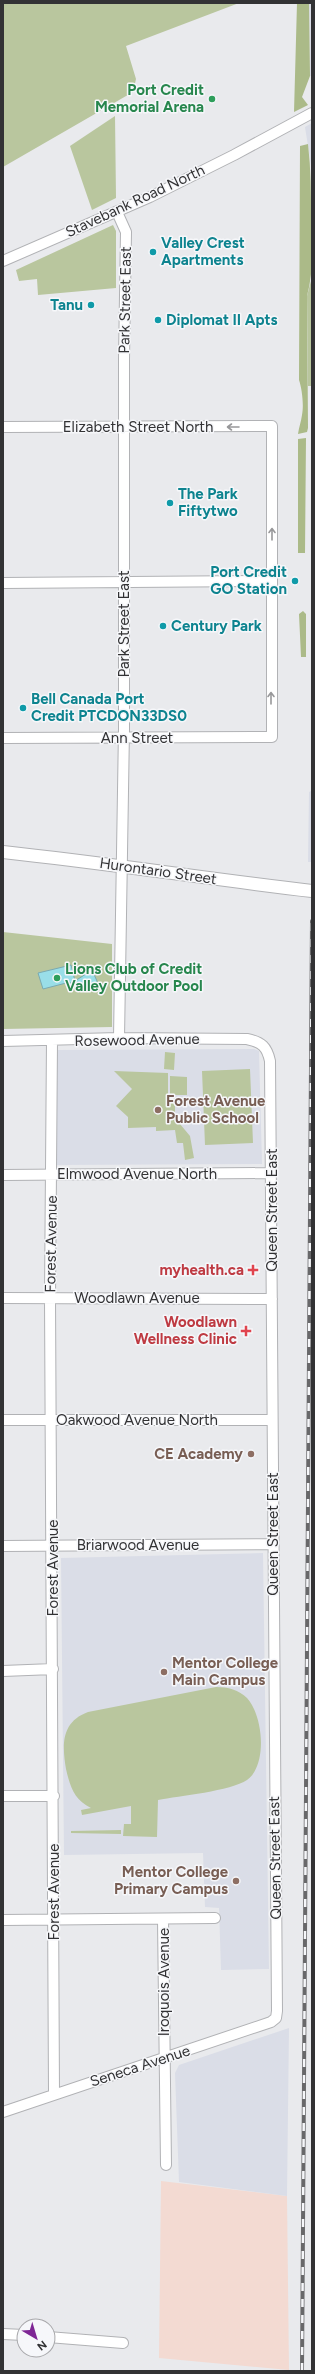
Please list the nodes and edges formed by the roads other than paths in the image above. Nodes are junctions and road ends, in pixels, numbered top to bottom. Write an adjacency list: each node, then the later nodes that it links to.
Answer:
1 (312, 113): 2 (street, Stavebank Road North)
2 (117, 212): 3 (street, Stavebank Road North); 5 (street, Park Street East)
3 (3, 261)
4 (3, 427): 5 (street, Elizabeth Street North)
5 (125, 427): 6 (street, Elizabeth Street North, one-way to 5); 7 (street, Park Street East)
6 (271, 581): 7 (street); 10 (street, Ann Street, one-way to 6)
7 (124, 582): 8 (street); 10 (street, Park Street East)
8 (3, 583)
9 (3, 738): 10 (street, Ann Street)
10 (124, 738): 12 (street, Park Street East)
11 (3, 852): 12 (main road, Hurontario Street)
12 (122, 865): 13 (main road, Hurontario Street); 14 (street, Park Street East)
13 (312, 891)
14 (119, 1038): 16 (street, Rosewood Avenue); 17 (street, Rosewood Avenue)
15 (3, 1041): 16 (street, Rosewood Avenue)
16 (52, 1041): 19 (street, Forest Avenue)
17 (268, 1050): 18 (street, Queen Street East)
18 (272, 1173): 19 (street, Elmwood Avenue North); 23 (street, Queen Street East)
19 (52, 1174): 20 (street, Elmwood Avenue North); 22 (street, Forest Avenue)
20 (3, 1175)
21 (3, 1298): 22 (street, Woodlawn Avenue)
22 (50, 1298): 23 (street, Woodlawn Avenue); 25 (street, Forest Avenue)
23 (272, 1299): 26 (street, Queen Street East)
24 (3, 1420): 25 (street, Oakwood Avenue North)
25 (51, 1420): 26 (street, Oakwood Avenue North); 27 (street, Forest Avenue)
26 (272, 1420): 28 (street, Queen Street East)
27 (53, 1544): 28 (street, Briarwood Avenue); 29 (street, Briarwood Avenue); 30 (street, Forest Avenue)
28 (273, 1544): 38 (street, Queen Street East)
29 (3, 1546)
30 (53, 1669): 31 (street); 33 (street, Forest Avenue)
31 (3, 1671)
32 (3, 1796): 33 (street)
33 (54, 1796): 37 (street, Forest Avenue)
34 (215, 1918): 35 (street)
35 (164, 1919): 37 (street); 39 (street, Iroquois Avenue)
36 (3, 1920): 37 (street)
37 (54, 1920): 40 (street, Forest Avenue)
38 (276, 2018): 39 (street, Seneca Avenue)
39 (164, 2058): 40 (street, Seneca Avenue); 42 (street, Iroquois Avenue)
40 (54, 2094): 41 (street, Seneca Avenue)
41 (3, 2112)
42 (166, 2165)
43 (3, 2334): 44 (street)
44 (16, 2335)
45 (56, 2338): 46 (street)
46 (123, 2343)

